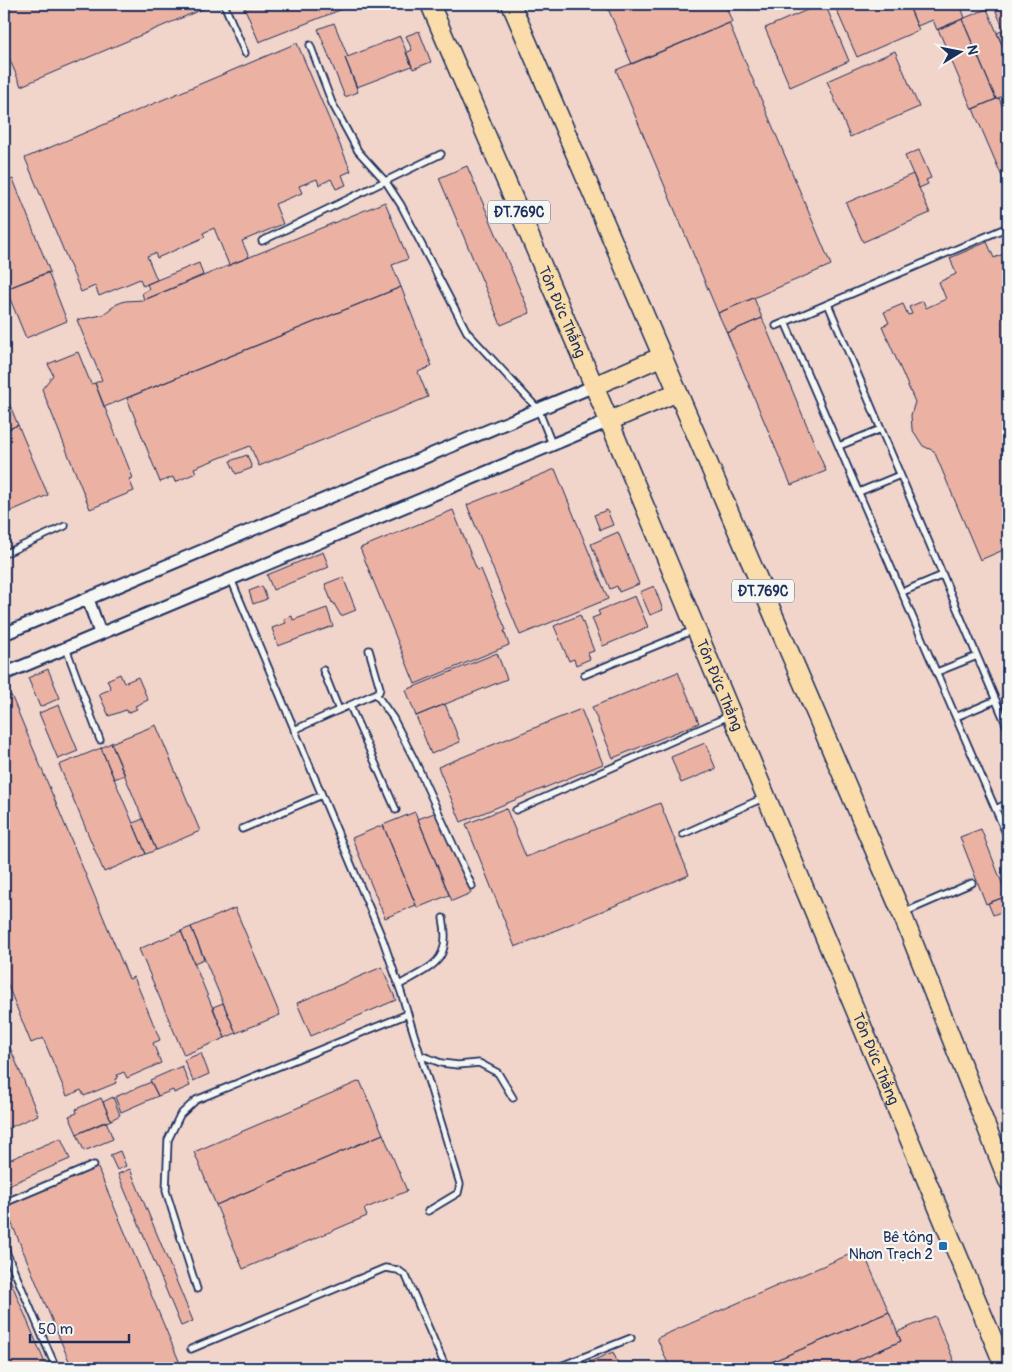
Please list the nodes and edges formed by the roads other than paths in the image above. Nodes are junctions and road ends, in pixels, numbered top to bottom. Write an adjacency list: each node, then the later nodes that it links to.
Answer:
1 (224, 4): 5 (lane)
2 (430, 4): 14 (main road, Tôn Đức Thắng / ĐT.769C)
3 (511, 4): 13 (main road, ĐT.769C)
4 (310, 45): 7 (lane)
5 (245, 53)
6 (442, 154): 7 (lane)
7 (386, 182): 9 (lane); 16 (lane)
8 (1008, 227): 10 (lane)
9 (262, 241)
10 (828, 304): 11 (lane); 18 (lane)
11 (785, 322): 12 (lane); 20 (lane)
12 (776, 326)
13 (663, 356): 14 (main road); 15 (main road, ĐT.769C)
14 (594, 386): 16 (street); 17 (main road, Tôn Đức Thắng / ĐT.769C)
15 (678, 392): 17 (main road); 59 (main road, ĐT.769C)
16 (538, 409): 19 (lane); 28 (street)
17 (609, 421): 19 (street); 29 (main road, Tôn Đức Thắng / ĐT.769C)
18 (881, 428): 20 (lane); 21 (lane)
19 (552, 444): 26 (street)
20 (839, 446): 22 (lane)
21 (900, 475): 22 (lane); 25 (lane)
22 (859, 492): 27 (lane)
23 (65, 526): 24 (lane)
24 (4, 554)
25 (943, 575): 27 (lane); 34 (lane)
26 (231, 579): 30 (street); 46 (lane)
27 (902, 592): 36 (lane)
28 (88, 599): 30 (street); 31 (street)
29 (696, 629): 38 (lane); 43 (main road, Tôn Đức Thắng / ĐT.769C)
30 (100, 633): 32 (street)
31 (4, 634)
32 (66, 648): 37 (street); 47 (lane)
33 (369, 650): 39 (lane)
34 (977, 656): 36 (lane); 40 (lane)
35 (323, 670): 42 (lane)
36 (936, 672): 44 (lane)
37 (4, 674)
38 (584, 675)
39 (376, 694): 41 (lane); 58 (lane)
40 (996, 700): 44 (lane); 45 (lane)
41 (350, 706): 42 (lane); 52 (lane)
42 (339, 710): 46 (lane)
43 (731, 715): 49 (main road, Tôn Đức Thắng / ĐT.769C); 53 (lane)
44 (956, 717): 51 (lane)
45 (1008, 729)
46 (294, 730): 48 (lane)
47 (100, 740)
48 (322, 795): 54 (lane); 61 (lane)
49 (765, 797): 55 (lane); 73 (main road, Tôn Đức Thắng / ĐT.769C)
50 (1008, 803): 51 (lane)
51 (996, 808): 56 (lane)
52 (396, 810)
53 (516, 810)
54 (242, 829)
55 (683, 834)
56 (1008, 838)
57 (972, 883): 59 (lane)
58 (472, 886)
59 (902, 914): 66 (main road, ĐT.769C)
60 (443, 918): 61 (lane)
61 (399, 985): 62 (lane)
62 (408, 1014): 63 (lane); 70 (lane)
63 (420, 1055): 64 (lane); 68 (lane)
64 (513, 1098)
65 (94, 1165): 67 (lane)
66 (1008, 1180)
67 (4, 1203)
68 (428, 1212)
69 (4, 1247): 74 (lane)
70 (197, 1289)
71 (631, 1338): 76 (lane)
72 (191, 1349): 75 (lane)
73 (1004, 1360)
74 (56, 1368)
75 (446, 1368)
76 (556, 1368)

